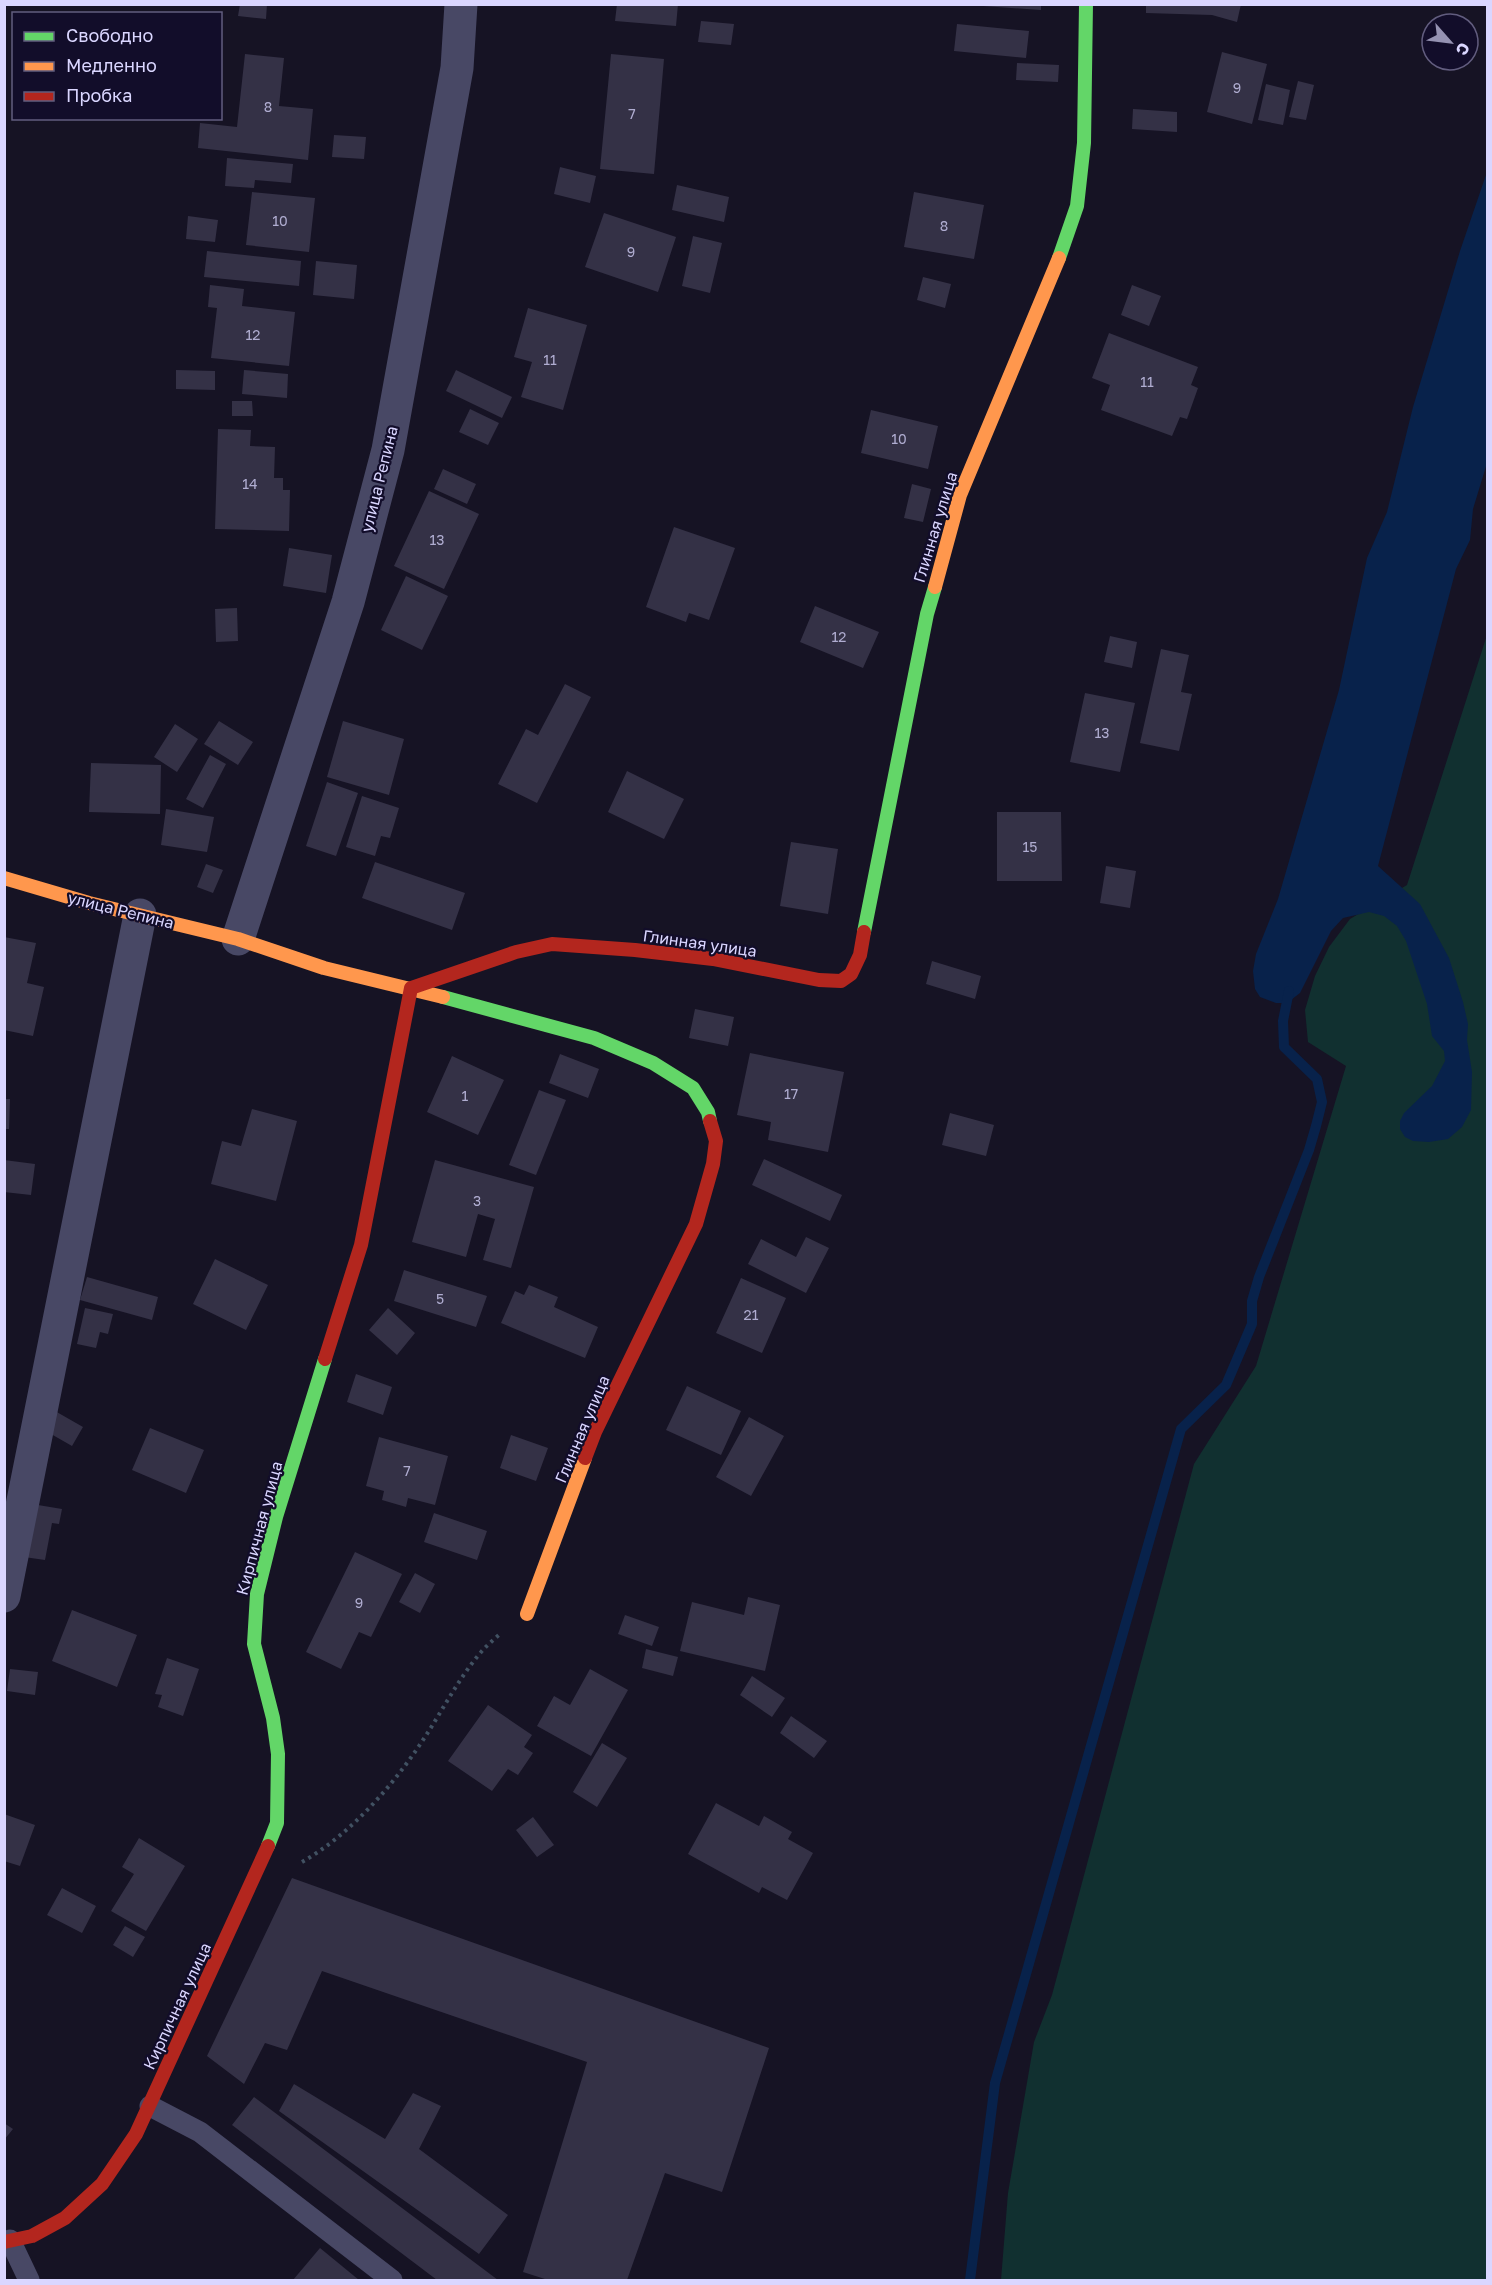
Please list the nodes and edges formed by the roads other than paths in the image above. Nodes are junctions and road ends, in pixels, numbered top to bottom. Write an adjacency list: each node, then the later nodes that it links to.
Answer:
1 (461, 4): 5 (street, улица Репина)
2 (1086, 4): 6 (street, Глинная улица)
3 (4, 878): 4 (street, улица Репина)
4 (140, 915): 5 (street, улица Репина); 7 (street)
5 (238, 939): 6 (street, улица Репина)
6 (411, 988): 8 (street, Глинная улица); 9 (street, Кирпичная улица)
7 (4, 1596)
8 (527, 1614)
9 (150, 2106): 10 (street, Кирпичная улица); 12 (lane)
10 (8, 2241): 11 (lane)
11 (29, 2280)
12 (392, 2280)

